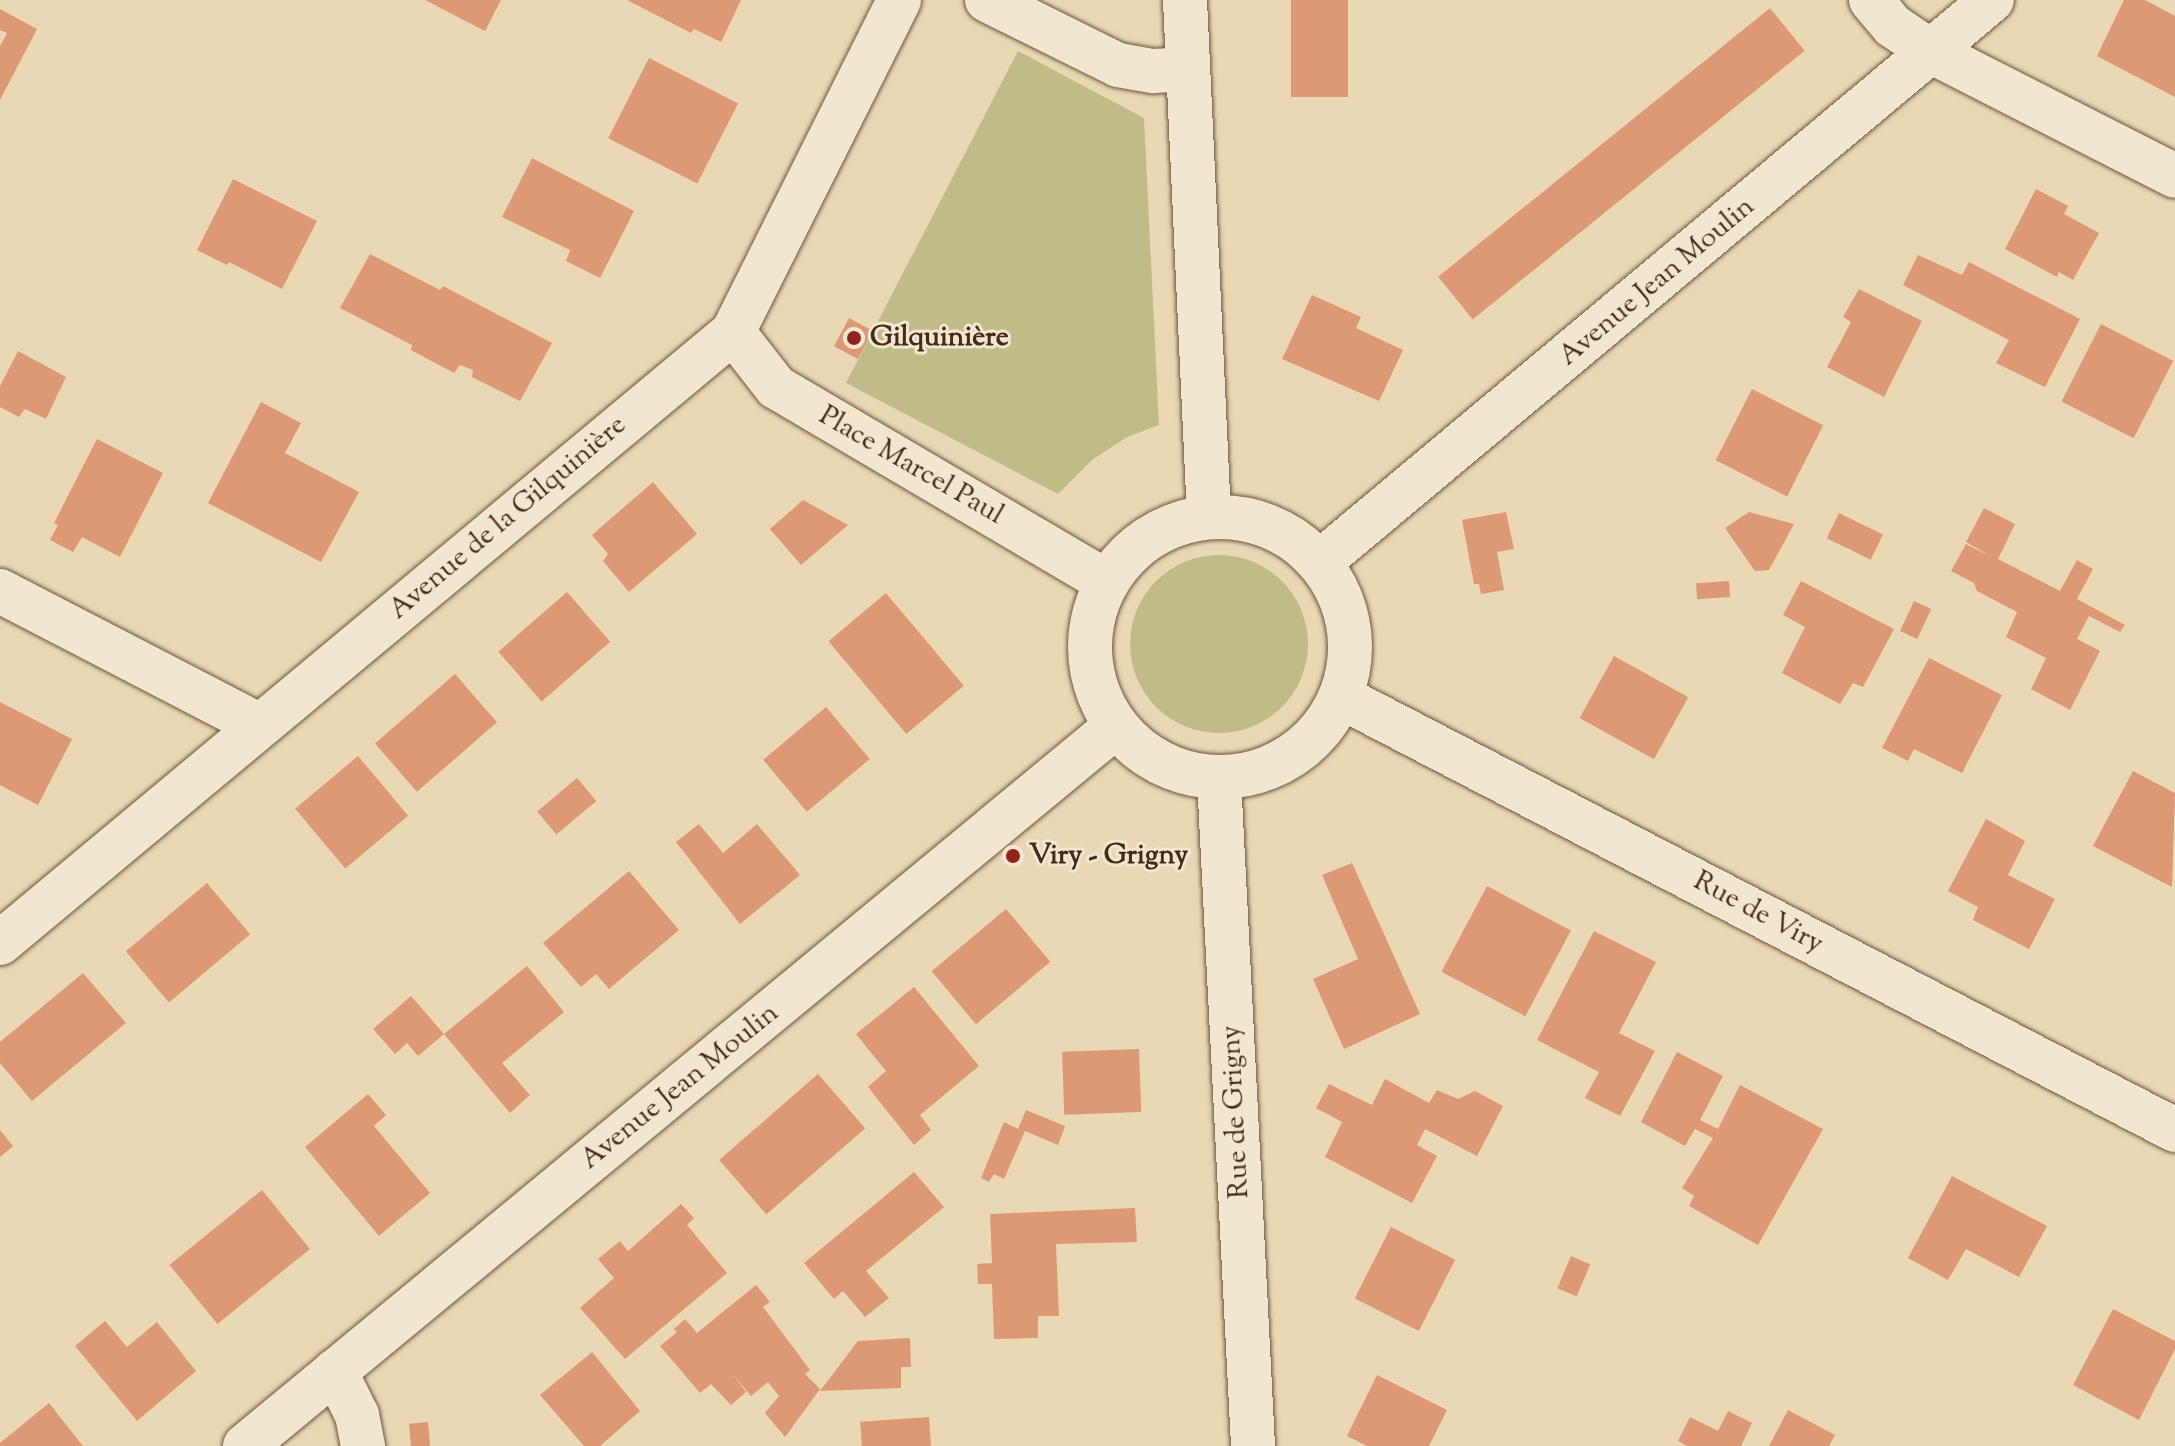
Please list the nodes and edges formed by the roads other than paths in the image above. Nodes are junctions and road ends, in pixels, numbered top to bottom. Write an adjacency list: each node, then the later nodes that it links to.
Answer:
1 (899, 0): 9 (street, Avenue de la Gilquinière)
2 (987, 0): 7 (street)
3 (1185, 0): 7 (street)
4 (1871, 0): 6 (street)
5 (1992, 0): 6 (street, Avenue Jean Moulin)
6 (1930, 51): 8 (street); 11 (street, Avenue Jean Moulin)
7 (1188, 69): 10 (street)
8 (2175, 176)
9 (733, 332): 12 (street, Place Marcel Paul); 15 (street, Avenue de la Gilquinière)
10 (1209, 516): 11 (street); 12 (street)
11 (1320, 562): 14 (street)
12 (1106, 581): 16 (street)
13 (0, 591): 15 (street)
14 (1341, 697): 17 (street); 19 (street, Rue de Viry)
15 (258, 725): 18 (street, Avenue de la Gilquinière)
16 (1115, 727): 17 (street); 20 (street, Avenue Jean Moulin)
17 (1219, 779): 23 (street, Rue de Grigny)
18 (0, 943)
19 (2175, 1130)
20 (335, 1371): 21 (street, Avenue Jean Moulin); 22 (street)
21 (245, 1446)
22 (363, 1446)
23 (1253, 1446)

